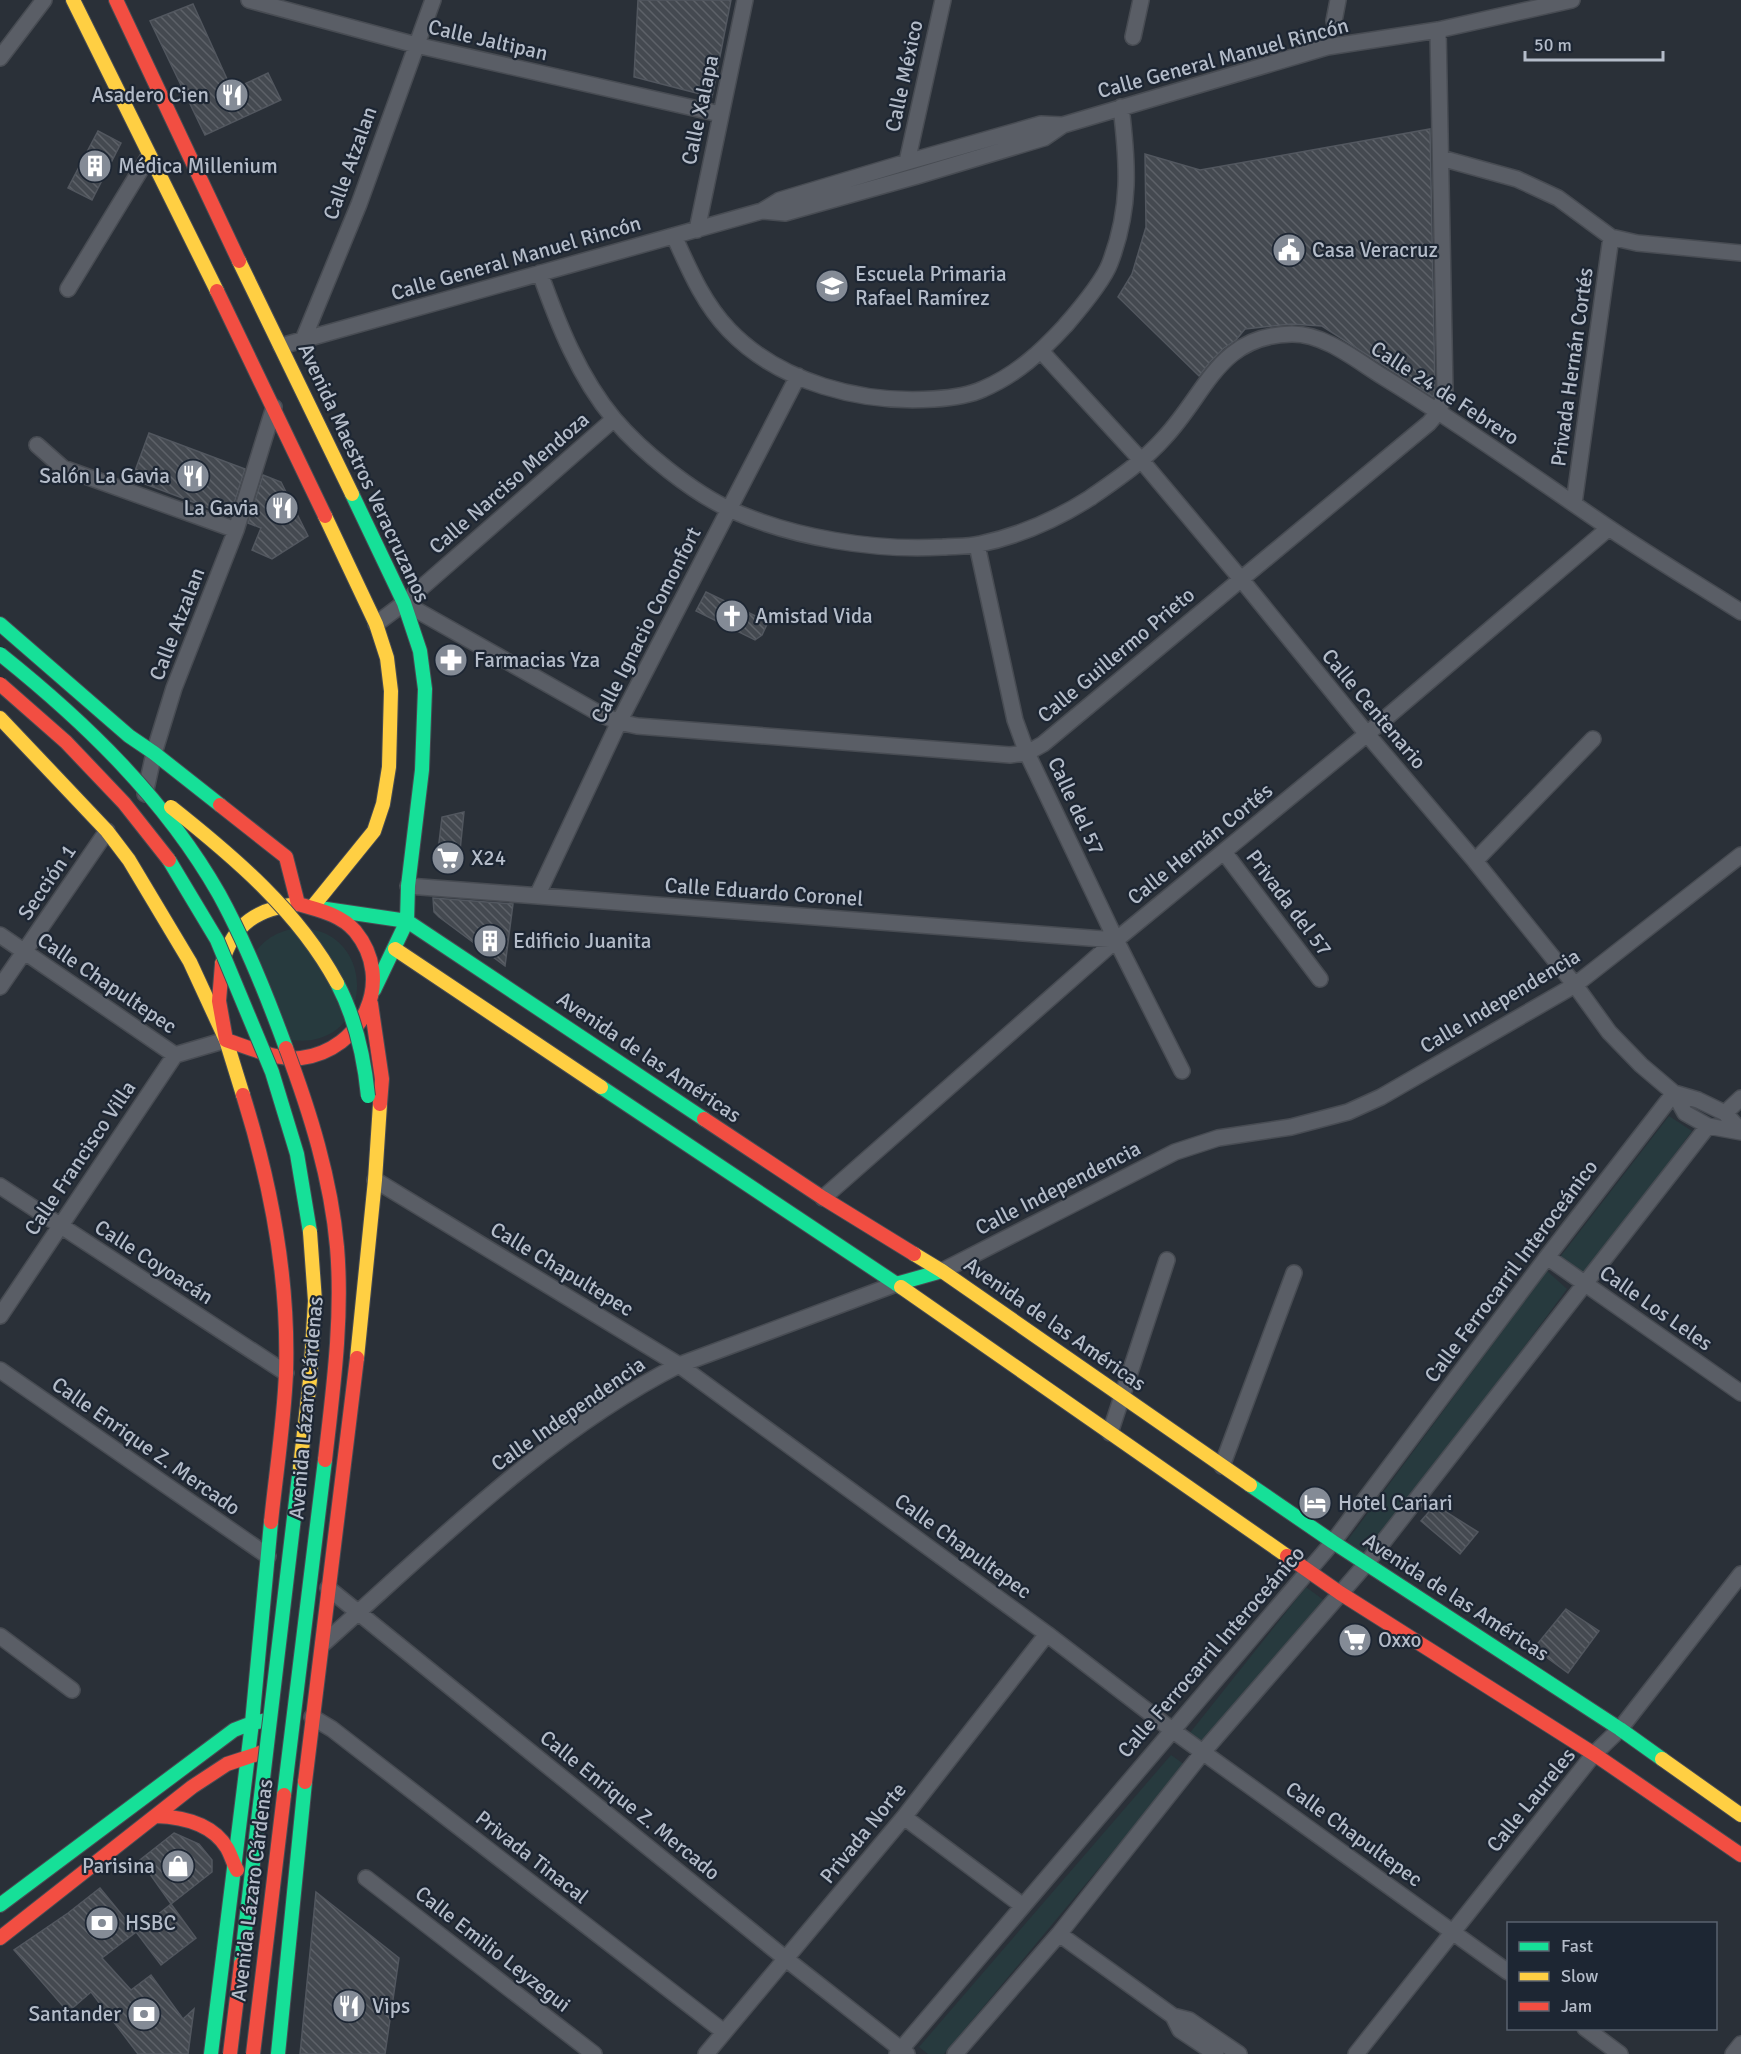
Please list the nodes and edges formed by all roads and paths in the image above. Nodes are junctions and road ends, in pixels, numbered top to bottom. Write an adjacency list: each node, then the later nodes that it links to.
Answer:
1 (44, 0): 16 (street)
2 (73, 0): 20 (main road)
3 (116, 0): 31 (main road, Avenida Maestros Veracruzanos)
4 (249, 0): 15 (street, Calle Jaltipan)
5 (433, 0): 15 (street, Calle Atzalan)
6 (744, 0): 18 (street, Calle Xalapa)
7 (943, 0): 22 (street, Calle México)
8 (1141, 0): 14 (street)
9 (1338, 0): 12 (street)
10 (1572, 0): 11 (street, Calle General Manuel Rincón)
11 (1505, 7): 13 (street, Calle General Manuel Rincón)
12 (1334, 21)
13 (1438, 30): 17 (street, Calle General Manuel Rincón); 21 (street)
14 (1133, 38)
15 (416, 45): 18 (street, Calle Jaltipan); 30 (street, Calle Atzalan)
16 (0, 58)
17 (1121, 107): 19 (street, Calle General Manuel Rincón); 32 (street)
18 (720, 114): 24 (street, Calle Xalapa)
19 (1063, 125): 22 (street, Calle General Manuel Rincón); 23 (street, Calle General Manuel Rincón)
20 (149, 156): 29 (street); 34 (main road)
21 (1442, 158): 26 (street); 35 (street)
22 (907, 162): 23 (street, Calle General Manuel Rincón)
23 (762, 211): 24 (street, Calle General Manuel Rincón)
24 (697, 230): 25 (street, Calle General Manuel Rincón)
25 (674, 236): 28 (street, Calle General Manuel Rincón); 33 (street)
26 (1611, 237): 27 (street); 39 (street, Privada Hernán Cortés)
27 (1741, 253)
28 (540, 273): 30 (street, Calle General Manuel Rincón); 36 (street, Calle 24 de Febrero)
29 (68, 289)
30 (303, 340): 31 (street, Calle General Manuel Rincón)
31 (281, 346): 45 (main road, Avenida Maestros Veracruzanos)
32 (1041, 351): 33 (street); 38 (street, Calle Centenario)
33 (798, 376): 40 (street, Calle Ignacio Comonfort)
34 (274, 407): 42 (street, Calle Atzalan); 48 (main road)
35 (1439, 411): 38 (street, Calle 24 de Febrero); 39 (street, Calle 24 de Febrero); 44 (street, Calle Guillermo Prieto)
36 (614, 418): 40 (street, Calle 24 de Febrero); 45 (street, Calle Narciso Mendoza)
37 (38, 445): 42 (street)
38 (1141, 460): 43 (street, Calle 24 de Febrero); 44 (street, Calle Centenario)
39 (1574, 503): 41 (street, Calle 24 de Febrero)
40 (730, 510): 43 (street, Calle 24 de Febrero); 52 (street, Calle Ignacio Comonfort)
41 (1609, 528): 46 (street, Calle 24 de Febrero); 53 (street, Calle Hernán Cortés)
42 (236, 530): 56 (street, Calle Atzalan)
43 (977, 545): 57 (street, Calle del 57)
44 (1241, 579): 53 (street, Calle Centenario); 57 (street, Calle Guillermo Prieto)
45 (404, 603): 48 (street, Calle Narciso Mendoza); 52 (street); 66 (main road, Avenida Maestros Veracruzanos)
46 (1741, 612)
47 (0, 624): 54 (main road)
48 (376, 624): 69 (main road)
49 (0, 654): 58 (main road, Avenida Lázaro Cárdenas, bridge)
50 (0, 684): 148 (main road, Avenida Lázaro Cárdenas, bridge)
51 (0, 718): 60 (main road)
52 (619, 722): 57 (street); 67 (street, Calle Ignacio Comonfort)
53 (1367, 734): 63 (street, Calle Hernán Cortés); 65 (street, Calle Centenario)
54 (129, 736): 56 (main road); 60 (main road)
55 (1593, 739): 65 (street)
56 (154, 753): 59 (main road); 62 (street, Calle Atzalan)
57 (1027, 753): 72 (street, Calle del 57)
58 (139, 782): 100 (main road, bridge); 149 (main road, Avenida Lázaro Cárdenas, bridge)
59 (217, 803): 62 (main road); 68 (main road)
60 (92, 812): 61 (main road)
61 (107, 831): 62 (main road); 74 (street, Sección 1)
62 (134, 851): 79 (main road)
63 (1224, 852): 72 (street, Calle Hernán Cortés); 75 (street, Privada del 57)
64 (1741, 855): 76 (street, Calle Independencia)
65 (1475, 861): 76 (street, Calle Centenario)
66 (408, 886): 67 (street, Calle Eduardo Coronel); 70 (main road, Avenida Maestros Veracruzanos)
67 (537, 896): 72 (street, Calle Eduardo Coronel)
68 (298, 904): 69 (main road); 79 (main road)
69 (320, 907): 70 (main road, Avenida de las Américas); 78 (main road)
70 (407, 921): 73 (main road, Avenida Maestros Veracruzanos); 89 (main road, Avenida de las Américas)
71 (0, 936): 74 (street, Calle Chapultepec)
72 (1116, 940): 81 (street); 89 (street, Calle Hernán Cortés)
73 (395, 949): 78 (main road, Avenida Maestros Veracruzanos); 95 (main road)
74 (25, 952): 77 (street, Sección 1); 80 (street, Calle Chapultepec)
75 (1320, 979)
76 (1575, 985): 82 (street, Calle Centenario); 93 (street, Calle Independencia)
77 (0, 987)
78 (372, 997): 79 (main road); 87 (main road)
79 (226, 1040): 80 (street, Calle Chapultepec); 101 (main road)
80 (175, 1055): 90 (street, Calle Francisco Villa)
81 (1182, 1071)
82 (1674, 1093): 84 (street, Calle Centenario); 85 (street, Calle Centenario); 91 (street, Calle Ferrocarril Interoceánico)
83 (1741, 1098): 84 (street)
84 (1725, 1113): 86 (street, Calle Centenario)
85 (1708, 1126): 86 (street, Calle Centenario); 96 (street)
86 (1741, 1132)
87 (375, 1180): 98 (street, Calle Chapultepec); 100 (main road)
88 (0, 1186): 90 (street, Calle Coyoacán)
89 (823, 1198): 93 (main road, Avenida de las Américas)
90 (60, 1225): 97 (street, Calle Francisco Villa); 101 (street, Calle Coyoacán)
91 (1547, 1257): 96 (street, Calle Los Leles); 106 (street, Calle Ferrocarril Interoceánico)
92 (1167, 1260): 103 (street)
93 (942, 1271): 95 (main road, Calle Independencia); 103 (main road, Avenida de las Américas)
94 (1294, 1273): 105 (street)
95 (896, 1284): 98 (street, Calle Independencia); 104 (main road)
96 (1586, 1284): 102 (street, Calle Los Leles); 108 (street)
97 (0, 1316)
98 (679, 1365): 113 (street, Calle Independencia); 114 (street, Calle Chapultepec)
99 (0, 1370): 107 (street, Calle Enrique Z. Mercado)
100 (356, 1371): 111 (main road)
101 (286, 1373): 107 (main road)
102 (1741, 1393)
103 (1121, 1396): 104 (street); 105 (main road, Avenida de las Américas)
104 (1110, 1433): 109 (main road)
105 (1222, 1466): 106 (main road, Avenida de las Américas)
106 (1333, 1542): 108 (main road, Avenida de las Américas); 109 (street, Calle Ferrocarril Interoceánico)
107 (268, 1556): 119 (main road)
108 (1366, 1564): 112 (street); 120 (main road, Avenida de las Américas)
109 (1308, 1571): 112 (main road); 121 (street, Calle Ferrocarril Interoceánico)
110 (1741, 1574): 120 (street, Calle Laureles)
111 (328, 1588): 113 (street, Calle Enrique Z. Mercado); 116 (main road)
112 (1340, 1593): 123 (street); 124 (main road)
113 (359, 1612): 116 (street, Calle Independencia); 140 (street, Calle Enrique Z. Mercado)
114 (1047, 1634): 121 (street, Calle Chapultepec); 128 (street, Privada Norte)
115 (0, 1636): 117 (street)
116 (321, 1646): 118 (main road)
117 (72, 1690)
118 (312, 1717): 119 (main road); 122 (main road); 144 (street, Privada Tinacal)
119 (252, 1723): 125 (main road); 134 (main road)
120 (1620, 1729): 124 (street, Calle Laureles); 126 (main road, Avenida de las Américas)
121 (1172, 1730): 123 (street, Calle Chapultepec); 135 (street, Calle Ferrocarril Interoceánico)
122 (309, 1747): 125 (main road); 131 (main road)
123 (1203, 1752): 137 (street, Calle Chapultepec); 138 (street)
124 (1594, 1754): 129 (main road); 137 (street, Calle Laureles)
125 (249, 1755): 127 (main road); 130 (main road)
126 (1741, 1815)
127 (156, 1816): 130 (main road); 139 (main road)
128 (904, 1817): 135 (street); 140 (street, Privada Norte)
129 (1741, 1855)
130 (235, 1868): 131 (main road); 133 (main road)
131 (295, 1877): 136 (main road)
132 (366, 1878): 151 (street, Calle Emilio Leyzegui)
133 (231, 1901): 136 (main road); 147 (main road)
134 (0, 1905)
135 (1023, 1906): 146 (street, Calle Ferrocarril Interoceánico)
136 (292, 1911): 150 (main road)
137 (1453, 1931): 141 (street, Calle Chapultepec); 156 (street, Calle Laureles)
138 (1059, 1934): 142 (street); 153 (street)
139 (0, 1938)
140 (786, 1959): 144 (street, Privada Norte); 146 (street, Calle Enrique Z. Mercado)
141 (1507, 1971)
142 (1173, 2016): 154 (street); 155 (street)
143 (1588, 2030): 157 (street)
144 (724, 2032): 152 (street, Privada Norte)
145 (1741, 2044): 158 (street)
146 (902, 2052)
147 (211, 2054)
148 (230, 2054)
149 (253, 2054)
150 (278, 2054)
151 (594, 2054)
152 (706, 2054)
153 (955, 2054)
154 (1216, 2054)
155 (1239, 2054)
156 (1356, 2054)
157 (1620, 2054)
158 (1733, 2054)

